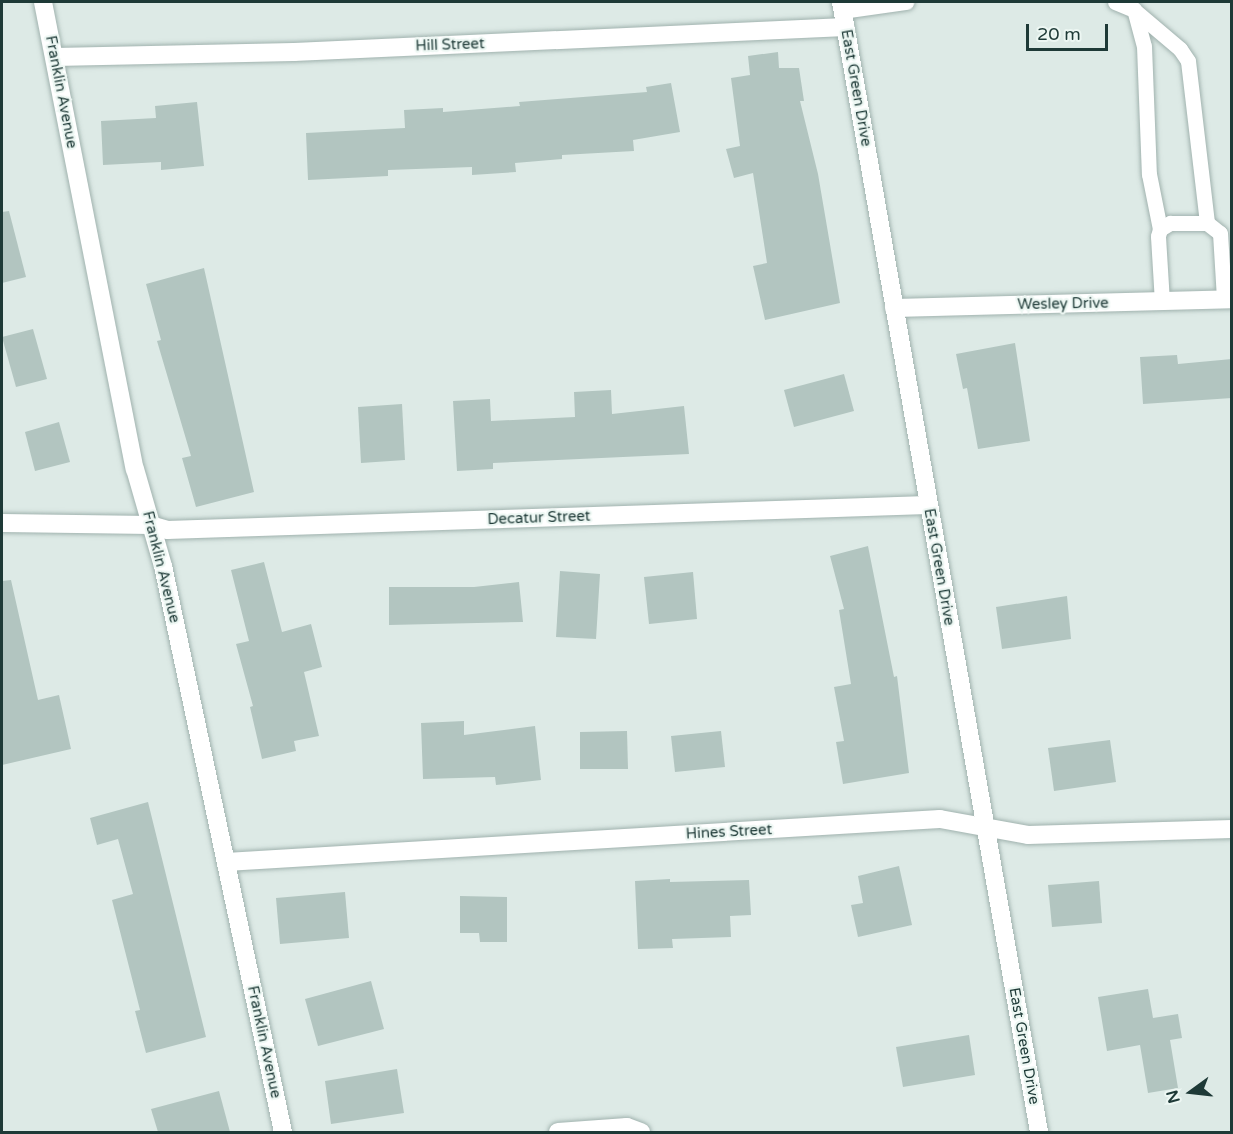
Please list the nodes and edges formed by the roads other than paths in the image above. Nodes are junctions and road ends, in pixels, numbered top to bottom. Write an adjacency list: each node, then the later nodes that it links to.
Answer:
1 (43, 2): 6 (street, Franklin Avenue)
2 (906, 2): 5 (lane)
3 (1115, 2): 4 (lane)
4 (1136, 6): 7 (lane); 8 (lane)
5 (843, 13): 6 (street, Hill Street); 11 (street, East Green Drive)
6 (55, 57): 14 (street, Franklin Avenue)
7 (1207, 223): 8 (lane); 9 (lane)
8 (1160, 229): 10 (lane)
9 (1228, 299): 10 (street, Wesley Drive)
10 (1162, 302): 11 (street, Wesley Drive)
11 (894, 308): 12 (street, East Green Drive)
12 (928, 505): 14 (street, Decatur Street); 15 (street, East Green Drive)
13 (2, 523): 14 (street, Decatur Street)
14 (152, 525): 17 (street, Franklin Avenue)
15 (985, 826): 16 (street, Hines Street); 17 (street, Hines Street); 21 (street, East Green Drive)
16 (1232, 829)
17 (226, 862): 18 (street, Franklin Avenue)
18 (283, 1132)
19 (558, 1132): 20 (street)
20 (641, 1132)
21 (1039, 1132)

